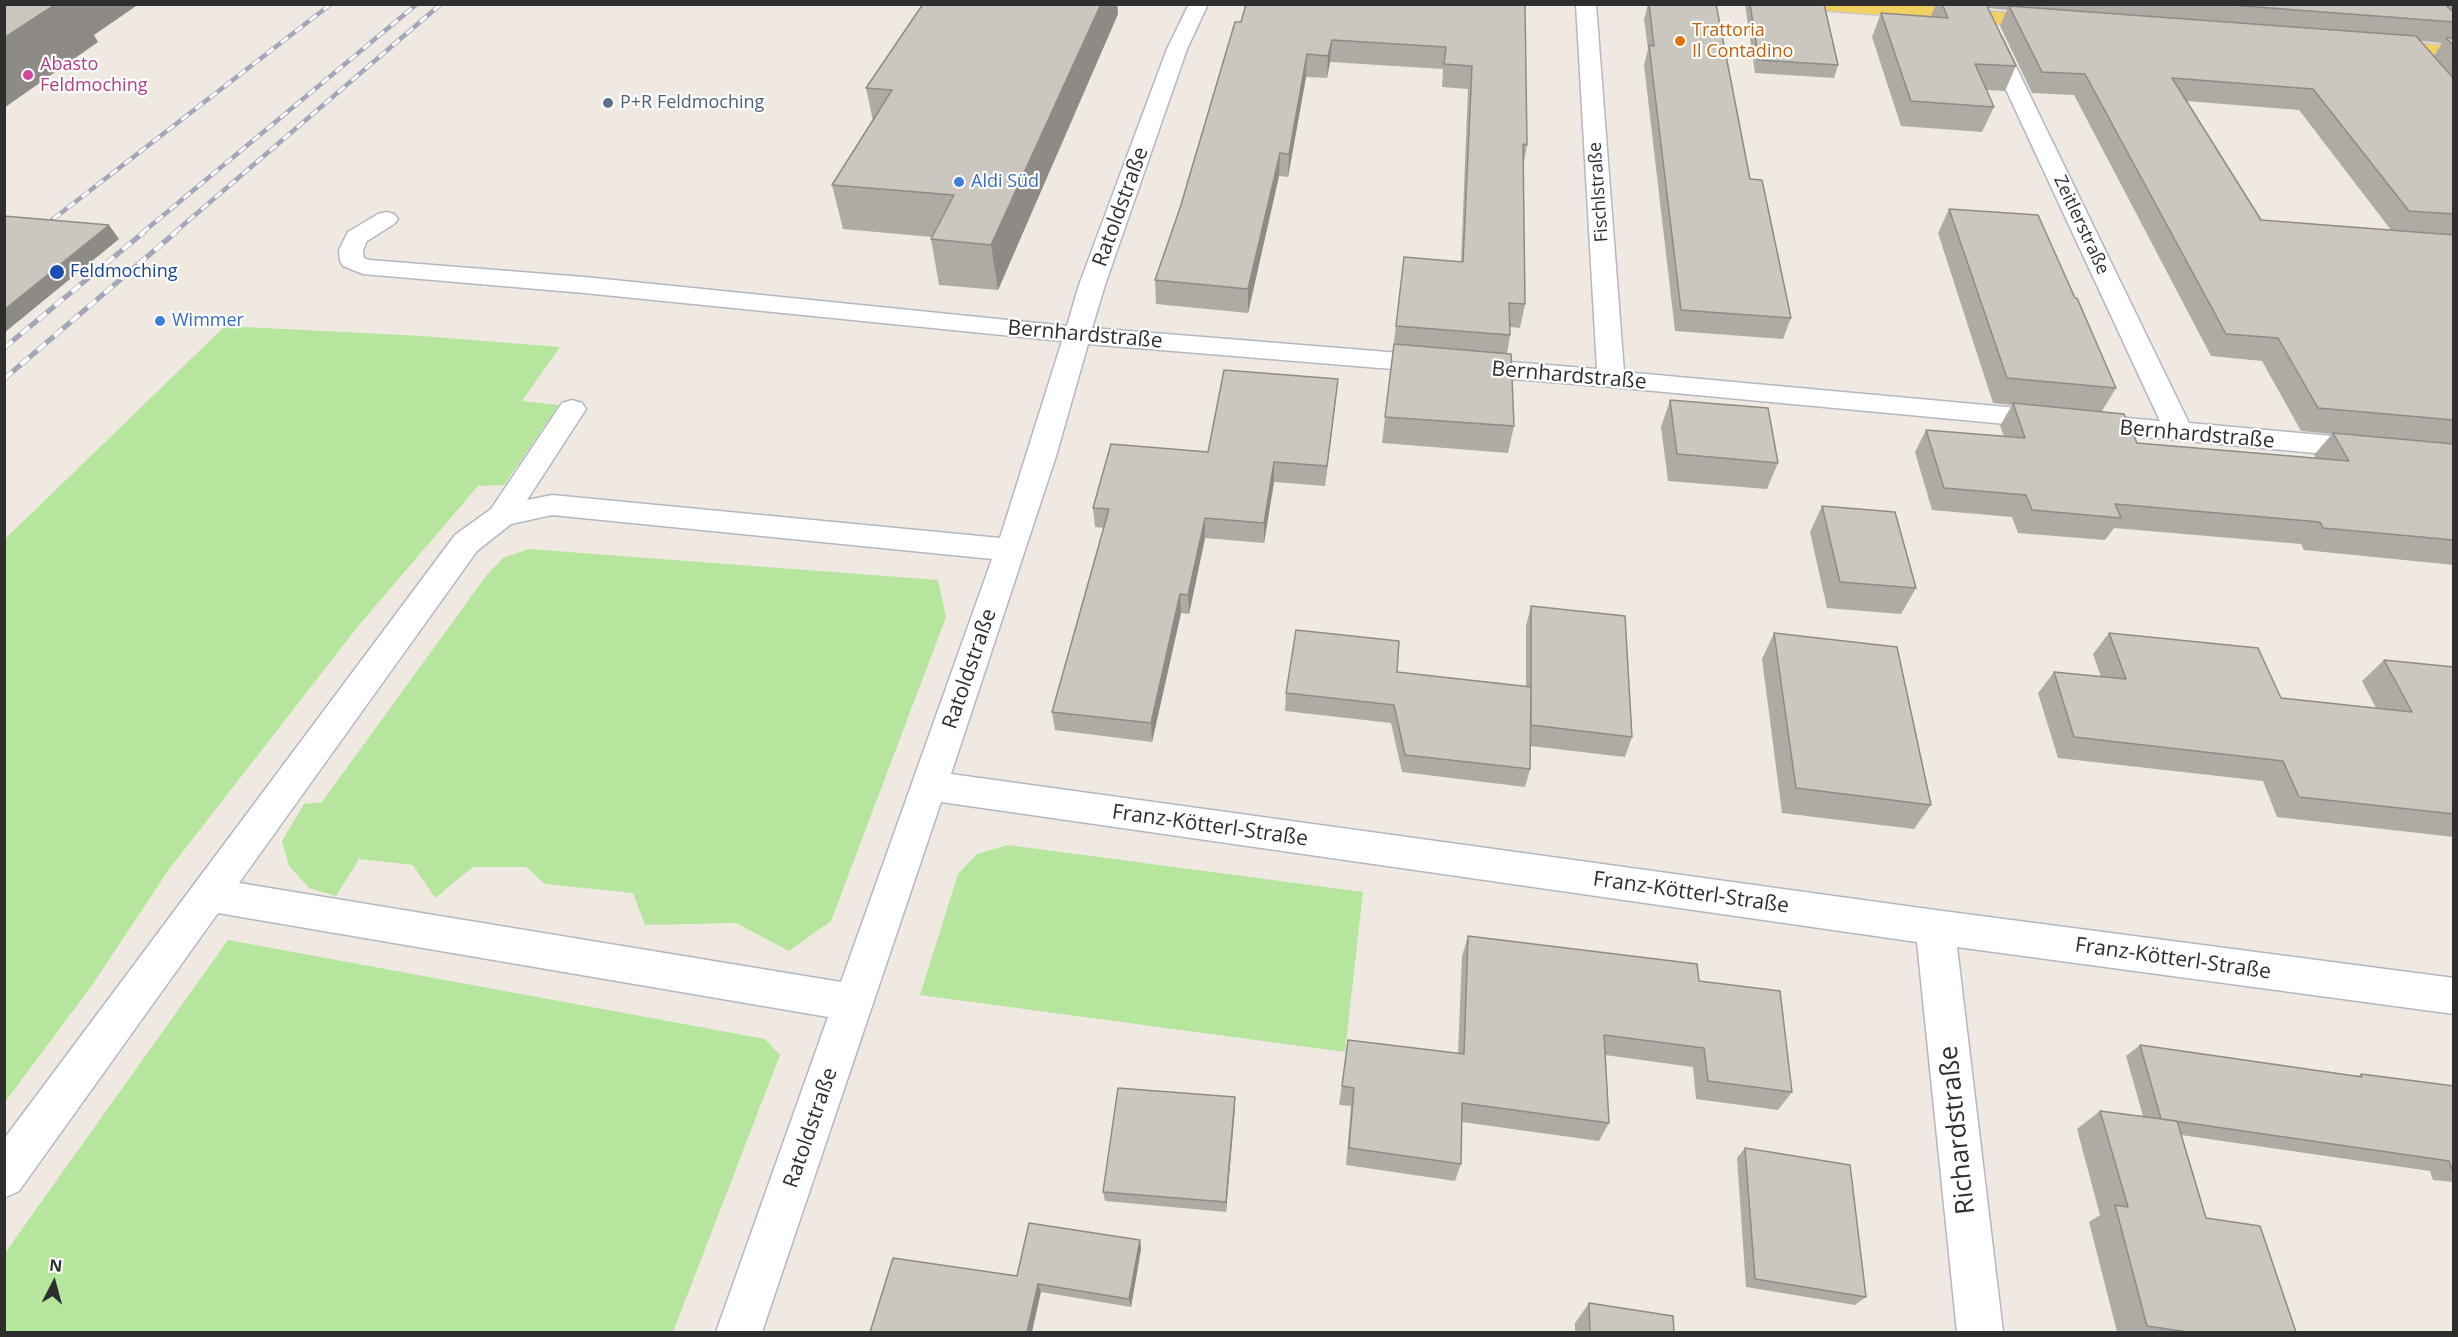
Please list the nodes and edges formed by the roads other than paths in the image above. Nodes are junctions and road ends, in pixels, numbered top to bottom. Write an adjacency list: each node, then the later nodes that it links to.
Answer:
1 (1198, 4): 12 (street, Ratoldstraße)
2 (1586, 4): 13 (street, Fischlstraße)
3 (1819, 4): 4 (main road)
4 (1874, 7): 5 (main road)
5 (1983, 17): 6 (main road); 15 (street, Zeitlerstraße)
6 (2064, 23)
7 (2361, 46): 8 (main road)
8 (2409, 49): 9 (main road); 10 (street)
9 (2454, 52)
10 (2424, 66)
11 (386, 219): 12 (street, Bernhardstraße)
12 (1077, 335): 13 (street, Bernhardstraße); 18 (street, Ratoldstraße)
13 (1611, 379): 15 (street, Bernhardstraße)
14 (572, 409): 17 (street)
15 (2180, 433): 16 (street, Bernhardstraße)
16 (2454, 457)
17 (502, 516): 18 (street); 20 (street)
18 (1011, 550): 19 (street, Ratoldstraße)
19 (929, 786): 21 (street, Franz-Kötterl-Straße); 23 (street, Ratoldstraße)
20 (209, 895): 23 (street); 24 (street)
21 (1935, 927): 22 (street, Franz-Kötterl-Straße); 26 (street, Richardstraße)
22 (2454, 996)
23 (854, 1003): 25 (street, Ratoldstraße)
24 (4, 1176)
25 (740, 1332)
26 (1980, 1332)

